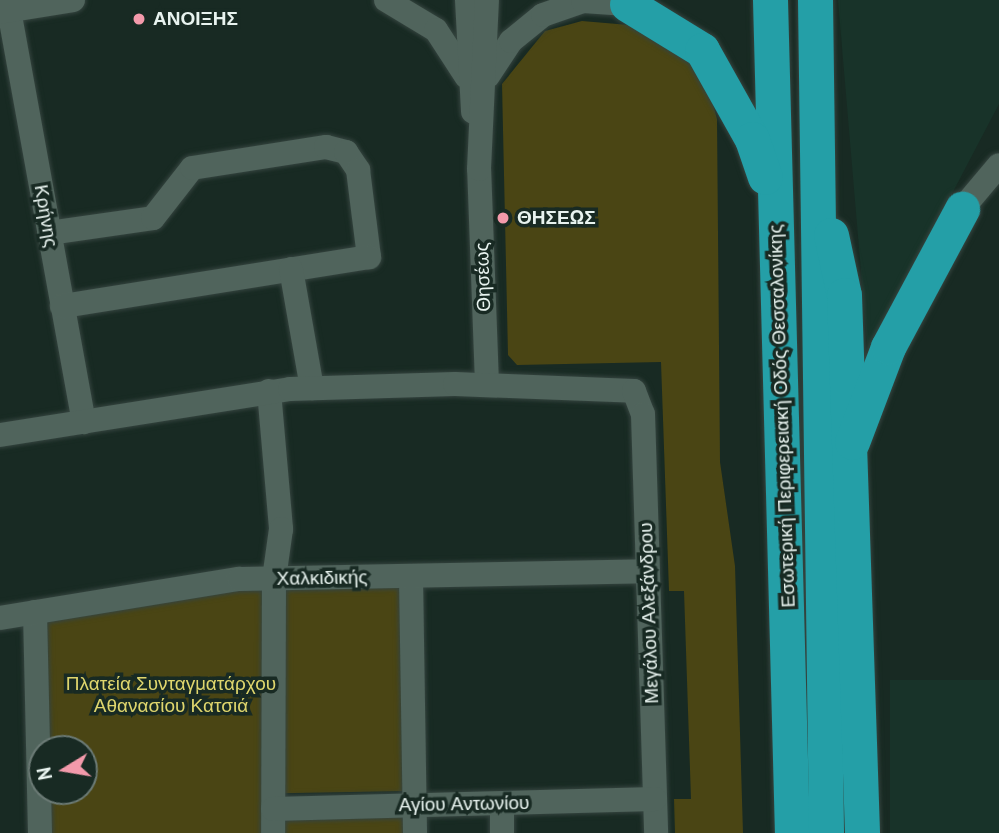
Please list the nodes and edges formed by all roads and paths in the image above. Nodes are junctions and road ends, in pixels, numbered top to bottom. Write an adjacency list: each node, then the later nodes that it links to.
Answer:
1 (73, 0): 8 (street)
2 (386, 0): 9 (street)
3 (467, 0): 9 (street, Θησέως)
4 (487, 0): 9 (street, Θησέως)
5 (771, 0): 12 (highway, Εσωτερική Περιφερειακή Οδός Θεσσαλονίκης)
6 (815, 0): 11 (highway, Εσωτερική Περιφερειακή Οδός Θεσσαλονίκης)
7 (623, 2): 9 (street); 12 (highway)
8 (4, 11): 14 (street, Κρήνης)
9 (479, 82): 17 (street, Θησέως)
10 (999, 165): 13 (street)
11 (817, 185): 22 (highway); 39 (highway, Εσωτερική Περιφερειακή Οδός Θεσσαλονίκης)
12 (775, 204): 28 (highway, Εσωτερική Περιφερειακή Οδός Θεσσαλονίκης)
13 (962, 209): 22 (highway)
14 (49, 233): 15 (street); 16 (street, Κρήνης)
15 (291, 269): 16 (street); 18 (street)
16 (62, 306): 20 (street, Κρήνης)
17 (487, 384): 18 (street); 23 (street, Μεγάλου Αλεξάνδρου)
18 (312, 388): 19 (street)
19 (269, 391): 20 (street); 25 (street)
20 (84, 422): 21 (street)
21 (0, 435)
22 (847, 455): 40 (highway)
23 (648, 571): 24 (street, Χαλκιδικής); 29 (street, Μεγάλου Αλεξάνδρου)
24 (411, 577): 25 (street, Χαλκιδικής); 31 (street)
25 (274, 579): 26 (street, Χαλκιδικής); 32 (street)
26 (35, 612): 27 (street, Χαλκιδικής); 33 (street)
27 (0, 618)
28 (792, 713): 37 (highway); 38 (highway, Εσωτερική Περιφερειακή Οδός Θεσσαλονίκης)
29 (655, 799): 30 (street, Αγίου Αντωνίου); 36 (street, Μεγάλου Αλεξάνδρου)
30 (502, 804): 31 (street, Αγίου Αντωνίου); 35 (street)
31 (415, 806): 32 (street, Αγίου Αντωνίου); 34 (street)
32 (273, 821)
33 (40, 833)
34 (415, 833)
35 (502, 833)
36 (656, 833)
37 (768, 833)
38 (792, 833)
39 (826, 833)
40 (862, 833)

